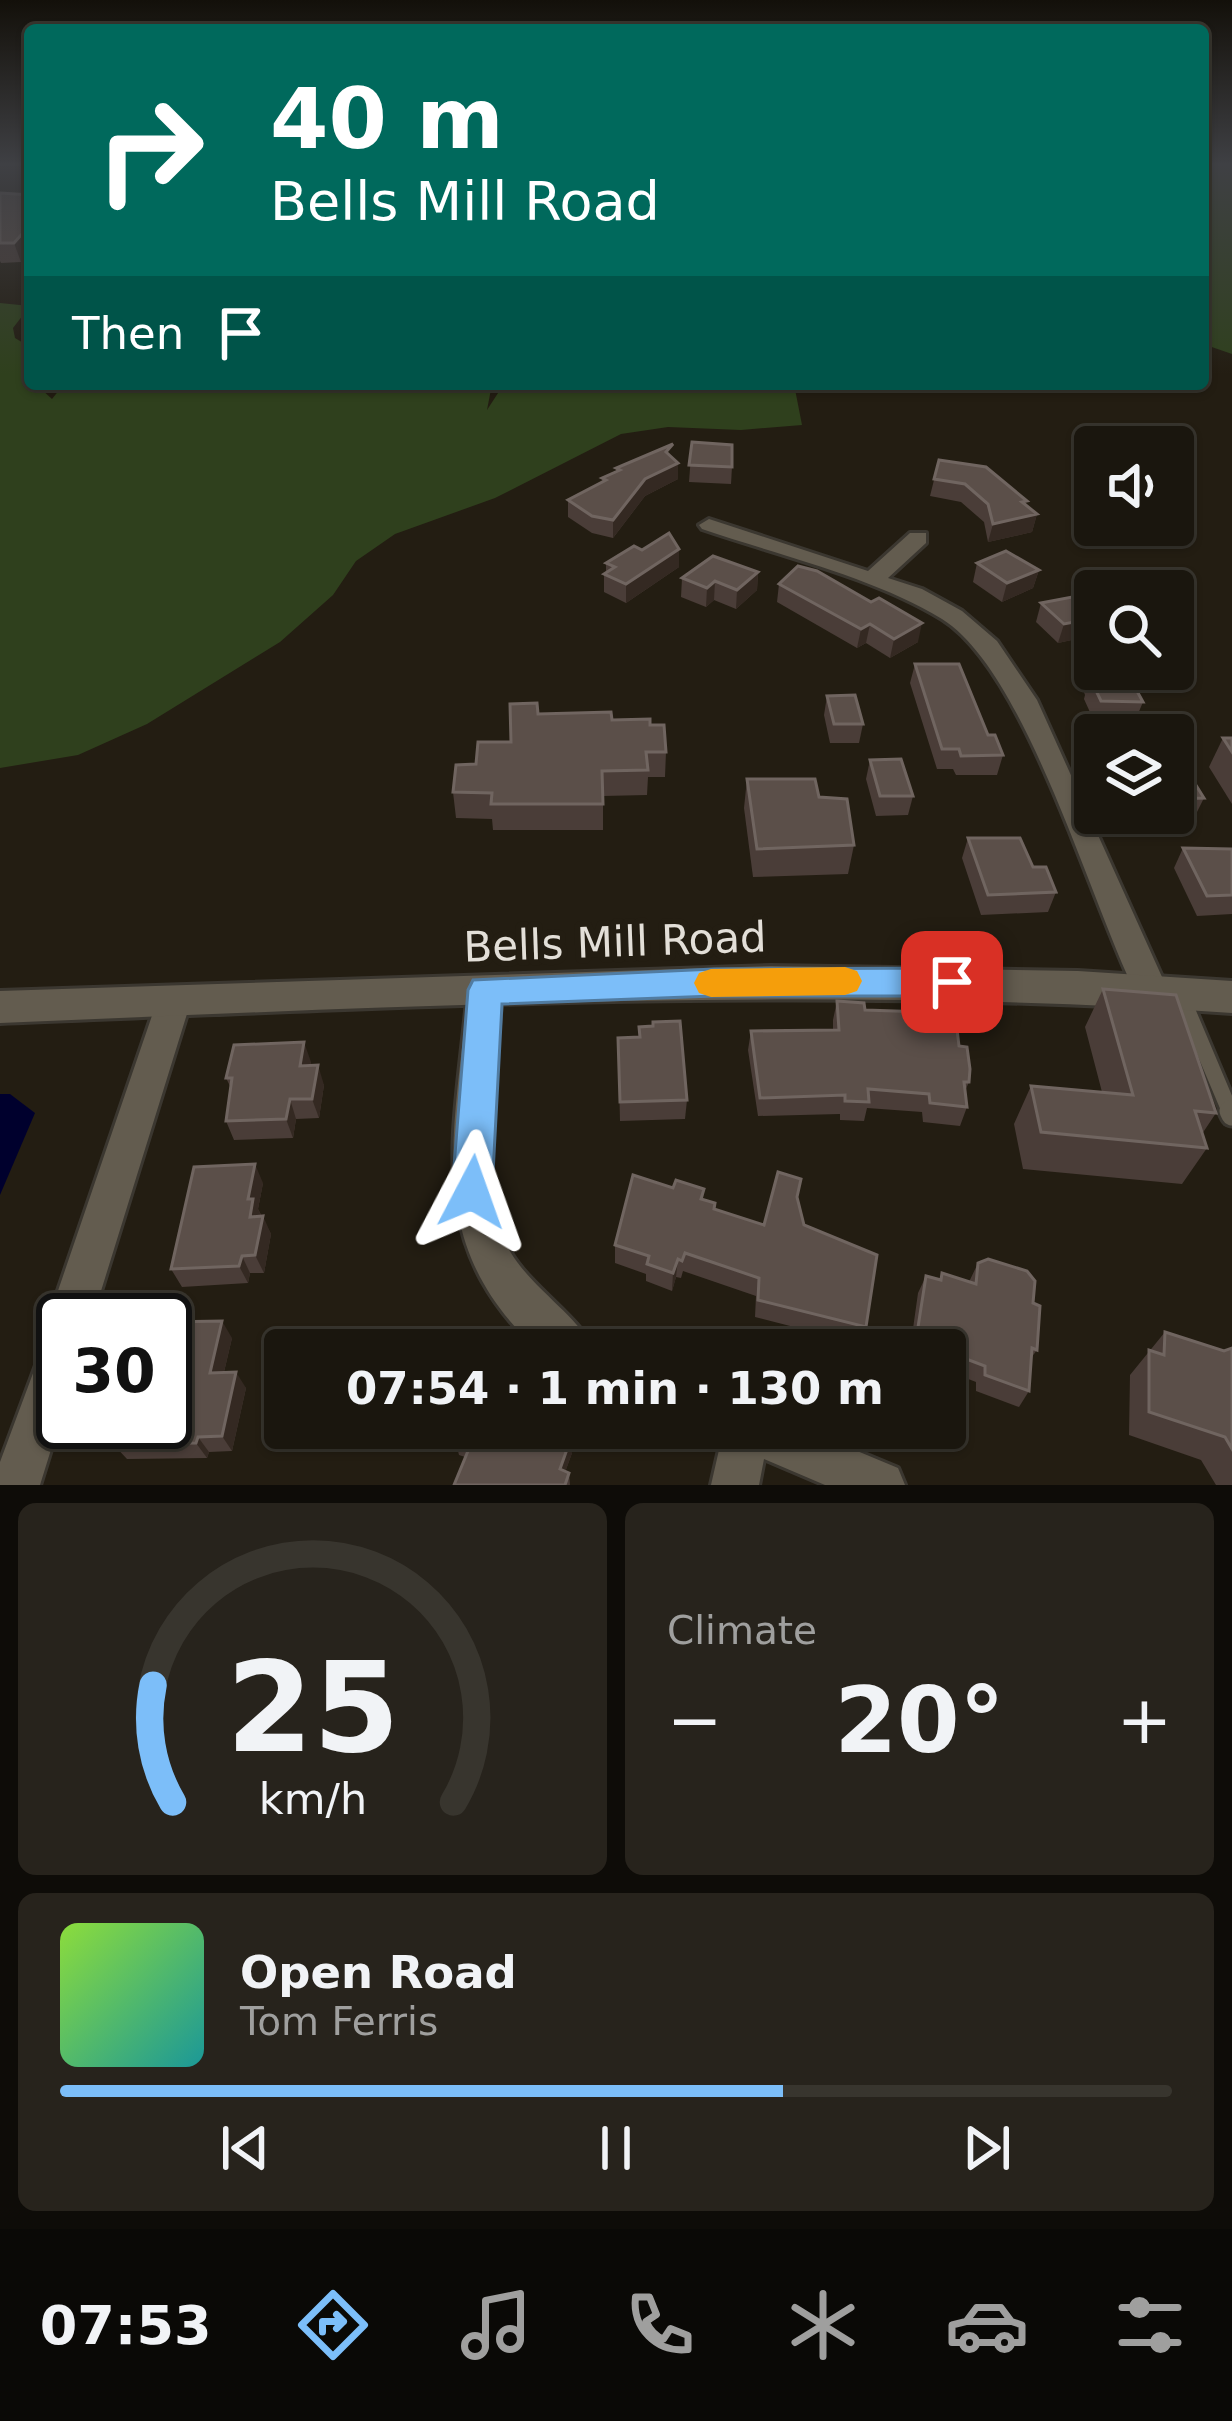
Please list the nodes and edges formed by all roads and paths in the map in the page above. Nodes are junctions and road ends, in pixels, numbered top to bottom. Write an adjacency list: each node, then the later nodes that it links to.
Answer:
1 (709, 524): 3 (street)
2 (918, 538): 3 (street)
3 (873, 579): 5 (street)
4 (485, 990): 5 (street, Bells Mill Road); 7 (street, Bells Mill Road); 11 (street)
5 (1165, 991): 6 (street, Bells Mill Road); 9 (lane)
6 (1232, 998)
7 (174, 1001): 8 (street, Bells Mill Road); 10 (street)
8 (0, 1007)
9 (1232, 1115)
10 (79, 1293)
11 (551, 1329)
12 (36, 1424): 15 (street)
13 (743, 1449): 16 (street)
14 (796, 1449): 17 (street)
15 (16, 1485)
16 (735, 1485)
17 (881, 1485)

